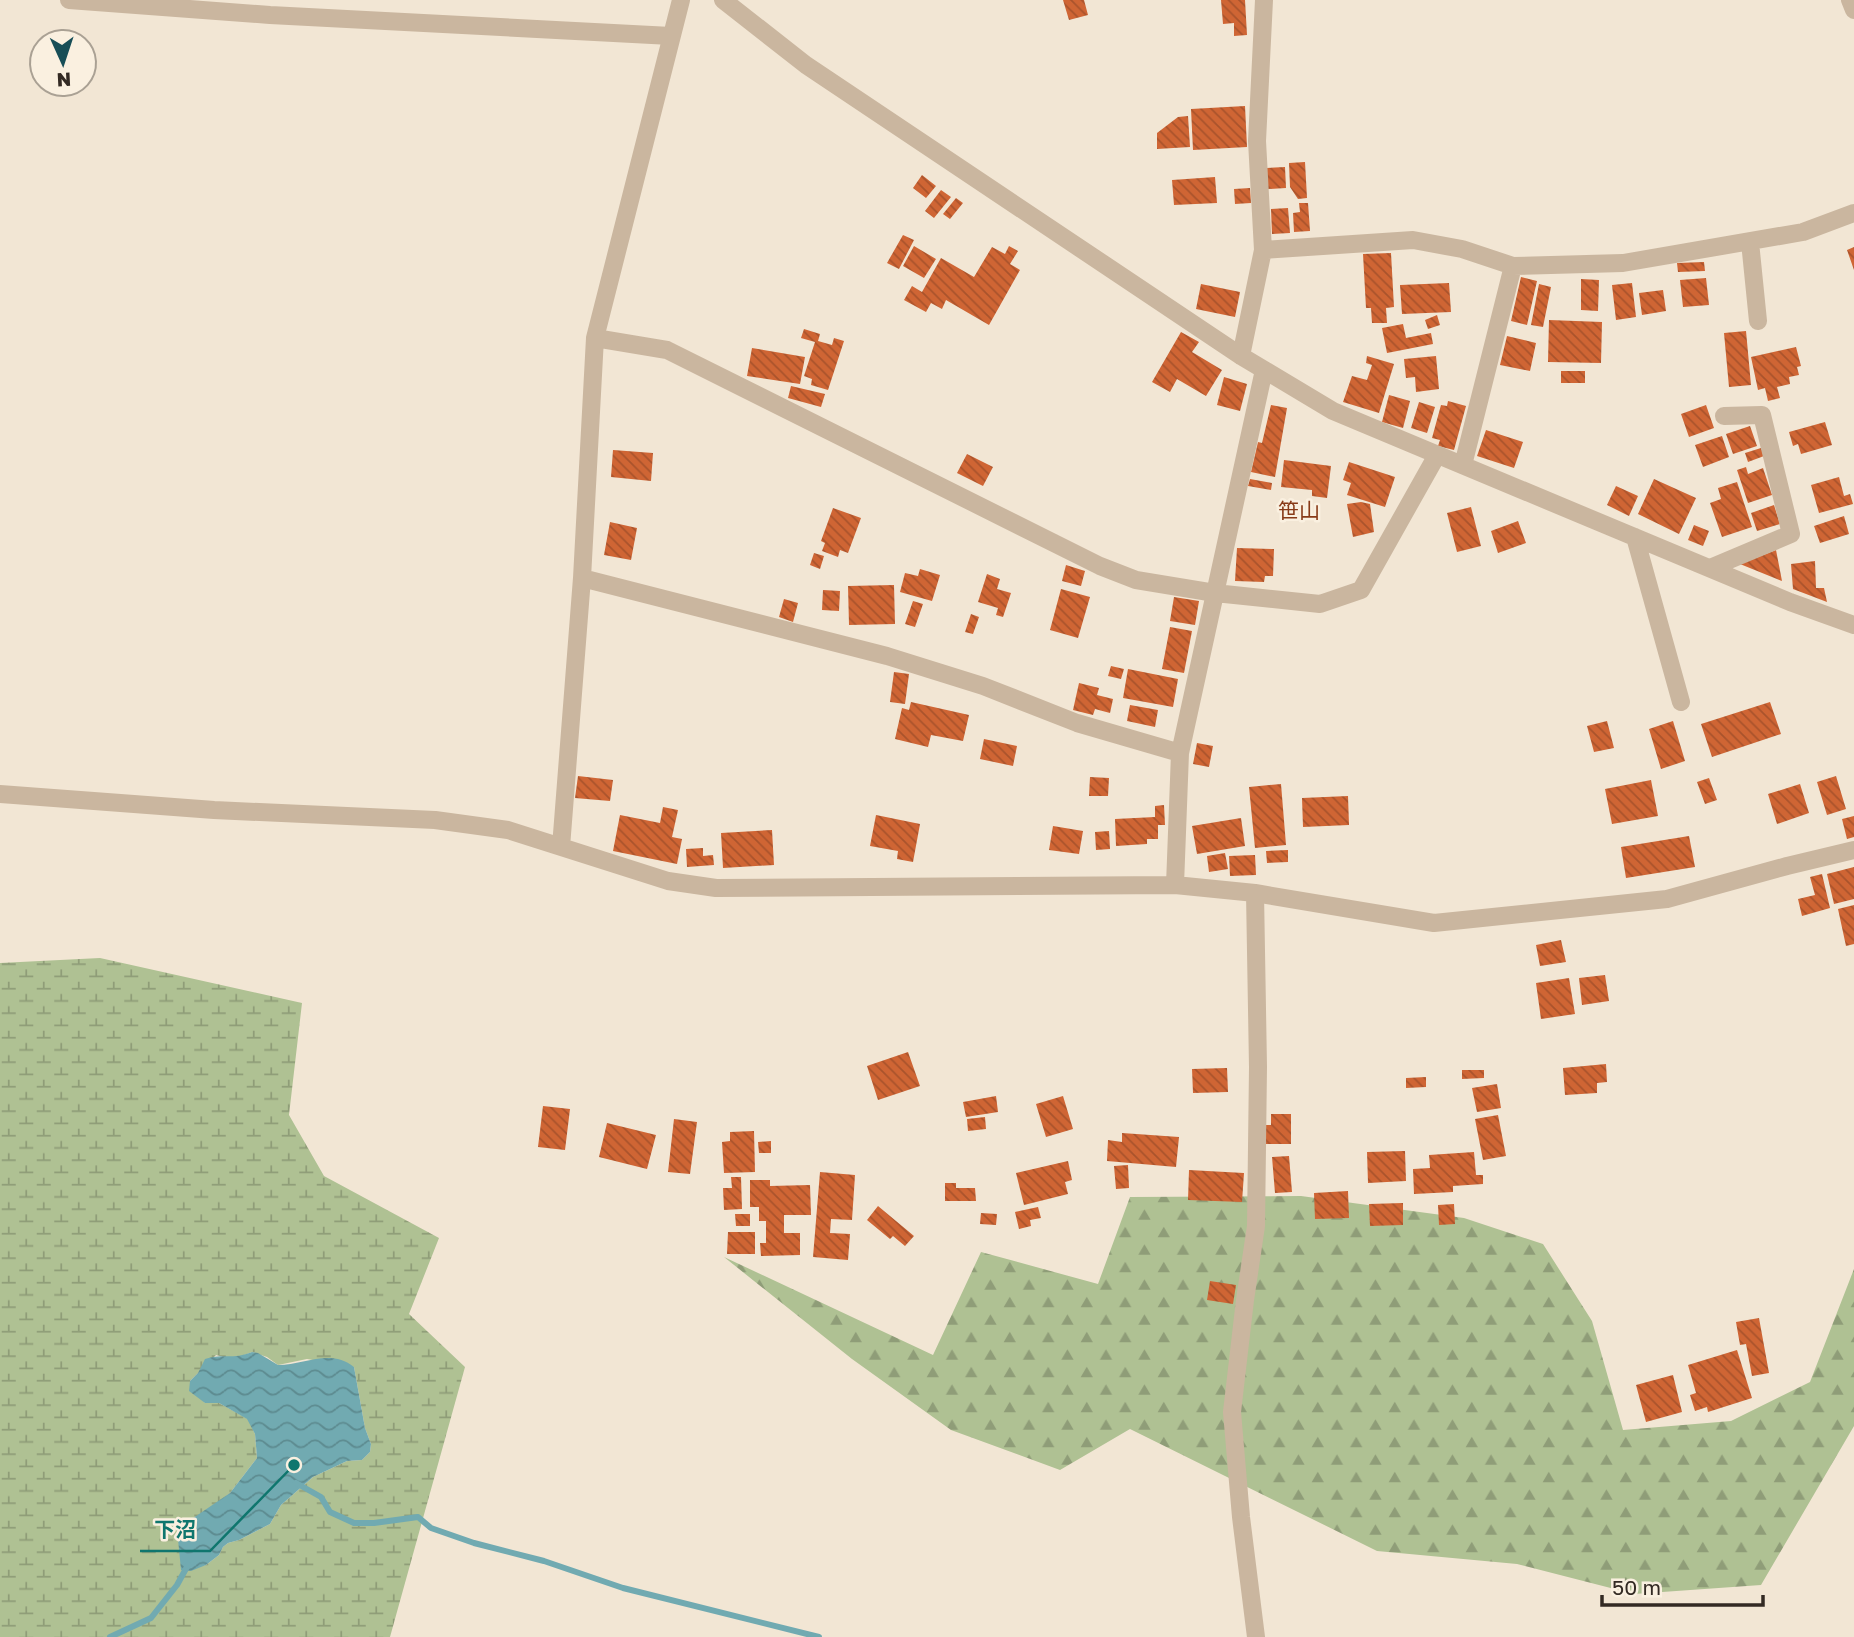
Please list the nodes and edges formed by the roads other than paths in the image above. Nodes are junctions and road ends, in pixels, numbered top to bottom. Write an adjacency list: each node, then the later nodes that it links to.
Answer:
1 (69, 0): 7 (street)
2 (681, 0): 7 (street)
3 (723, 0): 14 (street)
4 (1264, 0): 10 (street)
5 (1850, 0): 6 (street)
6 (1854, 10)
7 (671, 36): 13 (street)
8 (1854, 213): 9 (street)
9 (1750, 242): 11 (street); 12 (street)
10 (1263, 250): 11 (street); 14 (street)
11 (1513, 266): 18 (street)
12 (1758, 321)
13 (595, 338): 21 (street); 22 (street)
14 (1241, 356): 15 (street)
15 (1264, 370): 17 (street); 22 (street)
16 (1724, 416): 20 (street)
17 (1437, 455): 18 (street); 22 (street)
18 (1463, 465): 19 (street)
19 (1634, 537): 20 (street); 24 (street)
20 (1710, 568): 23 (street)
21 (582, 578): 25 (street); 27 (street)
22 (1215, 593): 25 (street)
23 (1854, 625)
24 (1681, 702)
25 (1180, 752): 29 (street)
26 (0, 794): 27 (street)
27 (561, 847): 29 (street)
28 (1854, 850): 30 (street)
29 (1175, 885): 30 (street)
30 (1255, 894): 31 (street)
31 (1256, 1637)

